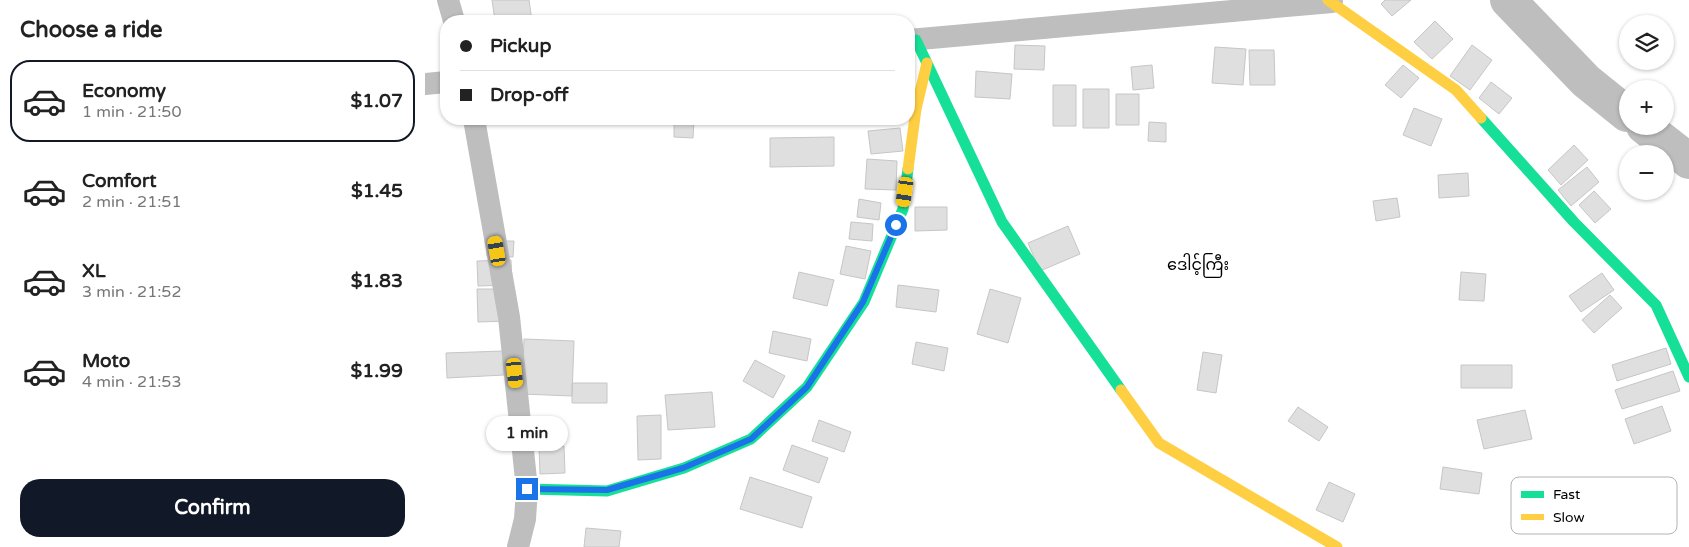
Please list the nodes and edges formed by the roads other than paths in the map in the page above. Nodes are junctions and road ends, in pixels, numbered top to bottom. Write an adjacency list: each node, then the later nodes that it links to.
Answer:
1 (448, 0): 3 (street)
2 (1330, 1): 4 (street); 12 (street)
3 (452, 15)
4 (915, 40)
5 (915, 43): 6 (street)
6 (927, 63): 9 (street); 15 (street)
7 (440, 83): 8 (street)
8 (425, 84)
9 (915, 118)
10 (475, 125): 13 (street)
11 (914, 125): 13 (street)
12 (1689, 377)
13 (527, 489): 14 (street)
14 (518, 547)
15 (1337, 547)

